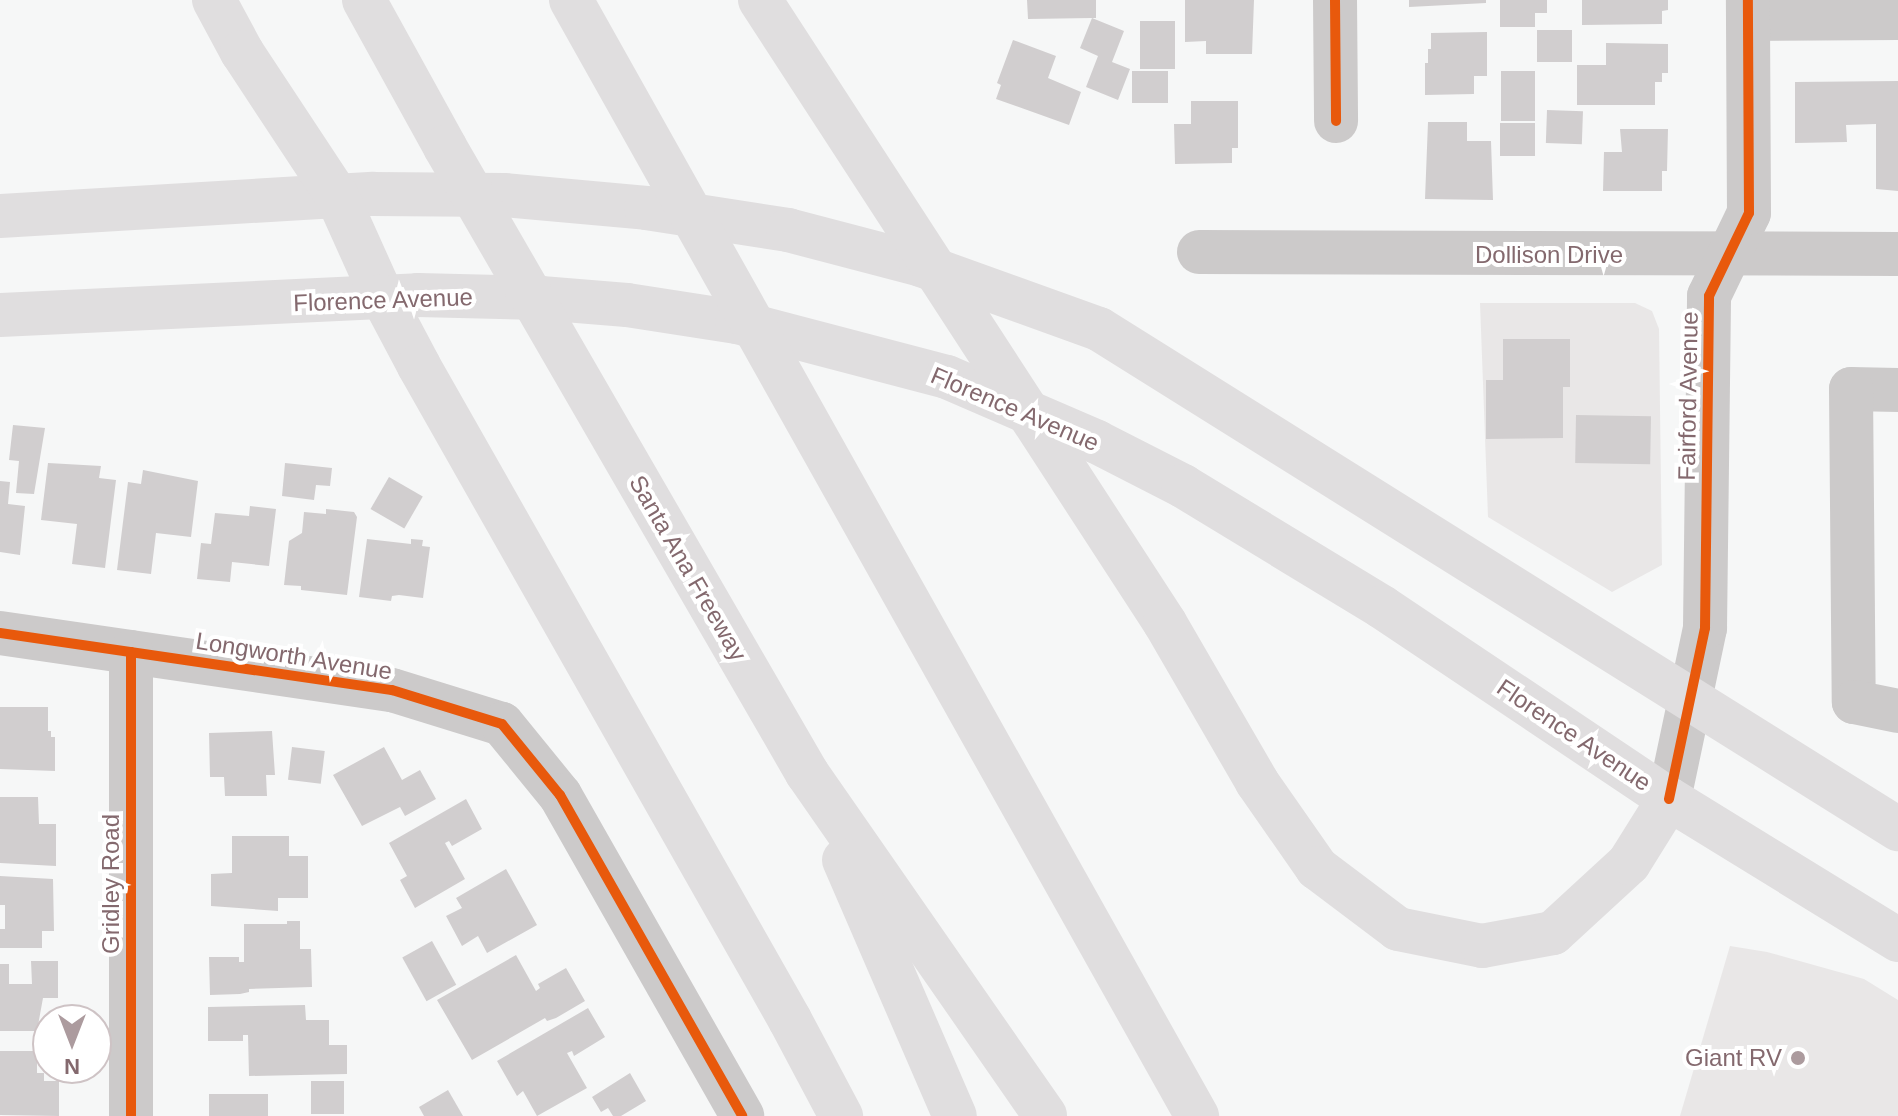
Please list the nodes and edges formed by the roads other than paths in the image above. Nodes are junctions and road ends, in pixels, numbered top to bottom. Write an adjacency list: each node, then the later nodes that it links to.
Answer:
1 (214, 0): 9 (main road)
2 (364, 0): 21 (main road, Santa Ana Freeway)
3 (571, 0): 30 (main road)
4 (760, 0): 22 (main road)
5 (1335, 0): 8 (street)
6 (1748, 10): 7 (street); 13 (street, Fairford Avenue)
7 (1898, 18)
8 (1336, 121)
9 (355, 195): 10 (main road); 14 (main road); 19 (main road)
10 (0, 216)
11 (1199, 252): 13 (street, Dollison Drive)
12 (1898, 254): 13 (street, Dollison Drive)
13 (1729, 256): 19 (street, Fairford Avenue)
14 (400, 296): 15 (main road, Florence Avenue); 22 (main road, Florence Avenue); 27 (main road)
15 (0, 315)
16 (1898, 390): 20 (street)
17 (0, 633): 18 (street, Longworth Avenue)
18 (131, 652): 25 (street, Gridley Road); 26 (street, Longworth Avenue)
19 (1691, 697): 22 (street, Fairford Avenue); 23 (main road)
20 (1898, 711)
21 (807, 773): 28 (main road); 29 (main road, Santa Ana Freeway)
22 (1669, 799): 24 (main road, Florence Avenue)
23 (1898, 829)
24 (1898, 940)
25 (131, 1116)
26 (742, 1116)
27 (841, 1116)
28 (955, 1116)
29 (1045, 1116)
30 (1197, 1116)

